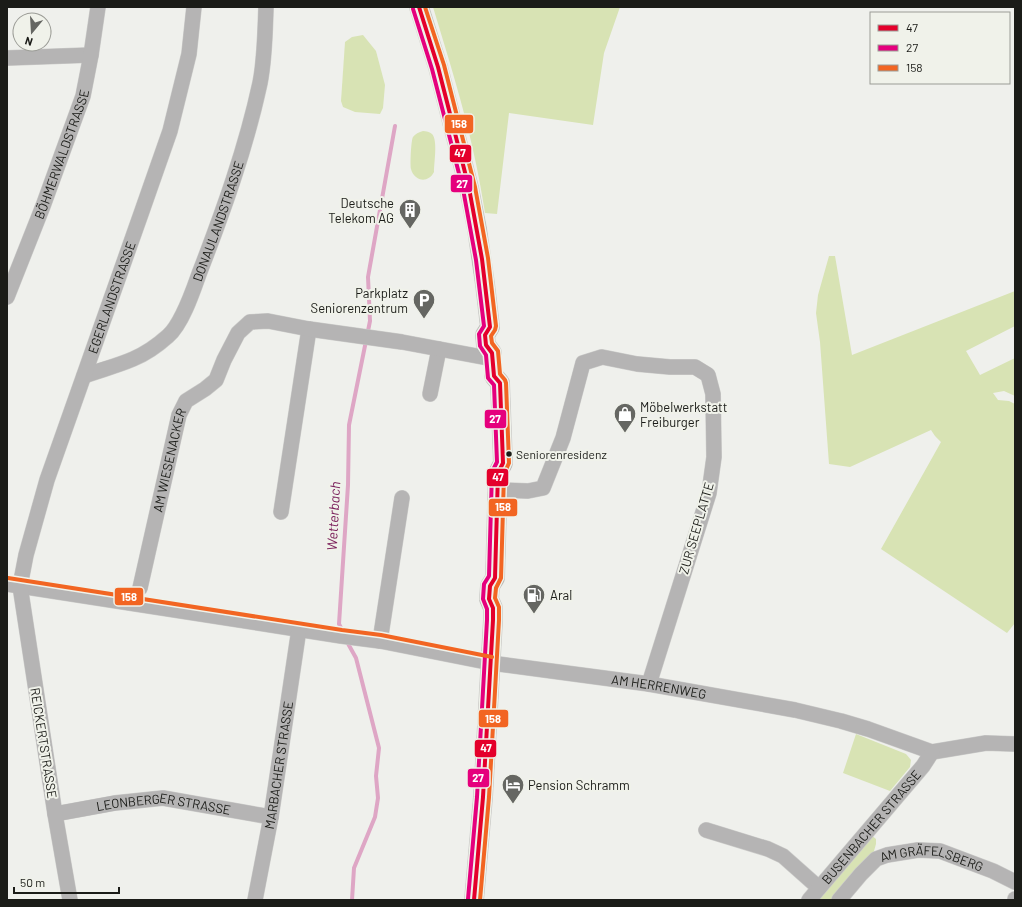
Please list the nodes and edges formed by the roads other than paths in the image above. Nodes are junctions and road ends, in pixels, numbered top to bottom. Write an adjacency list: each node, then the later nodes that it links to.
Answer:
1 (98, 7): 5 (street, BÖHMERWALDSTRASSE)
2 (194, 7): 11 (street, EGERLANDSTRASSE)
3 (266, 7): 11 (street, DONAULANDSTRASSE)
4 (418, 7): 10 (main road)
5 (91, 56): 6 (street); 7 (street, BÖHMERWALDSTRASSE)
6 (7, 58)
7 (7, 297)
8 (309, 329): 9 (street, AM WIESENACKER); 15 (street); 17 (street, AM WIESENACKER)
9 (440, 349): 10 (street, AM WIESENACKER); 12 (street)
10 (493, 363): 13 (main road)
11 (84, 376): 16 (street, EGERLANDSTRASSE)
12 (430, 394)
13 (498, 482): 20 (main road); 21 (street, ZUR SEEPLATTE)
14 (402, 498): 19 (street)
15 (281, 512)
16 (14, 585): 18 (street, AM HERRENWEG); 24 (street, REICKERTSTRASSE)
17 (140, 588)
18 (299, 629): 19 (street, AM HERRENWEG); 25 (street, MARBACHER STRASSE)
19 (380, 641): 20 (street, AM HERRENWEG)
20 (491, 663): 21 (street, AM HERRENWEG); 31 (main road)
21 (649, 684): 23 (street, AM HERRENWEG)
22 (1015, 744): 23 (street)
23 (932, 752): 28 (street, BUSENBACHER STRASSE)
24 (55, 814): 25 (street, LEONBERGER STRASSE); 29 (street, REICKERTSTRASSE)
25 (271, 817): 30 (street, MARBACHER STRASSE)
26 (706, 830): 28 (street)
27 (1015, 882): 33 (street, AM GRÄFELSBERG)
28 (819, 888): 32 (street, BUSENBACHER STRASSE)
29 (70, 900)
30 (255, 900)
31 (474, 900)
32 (809, 900)
33 (839, 900)

